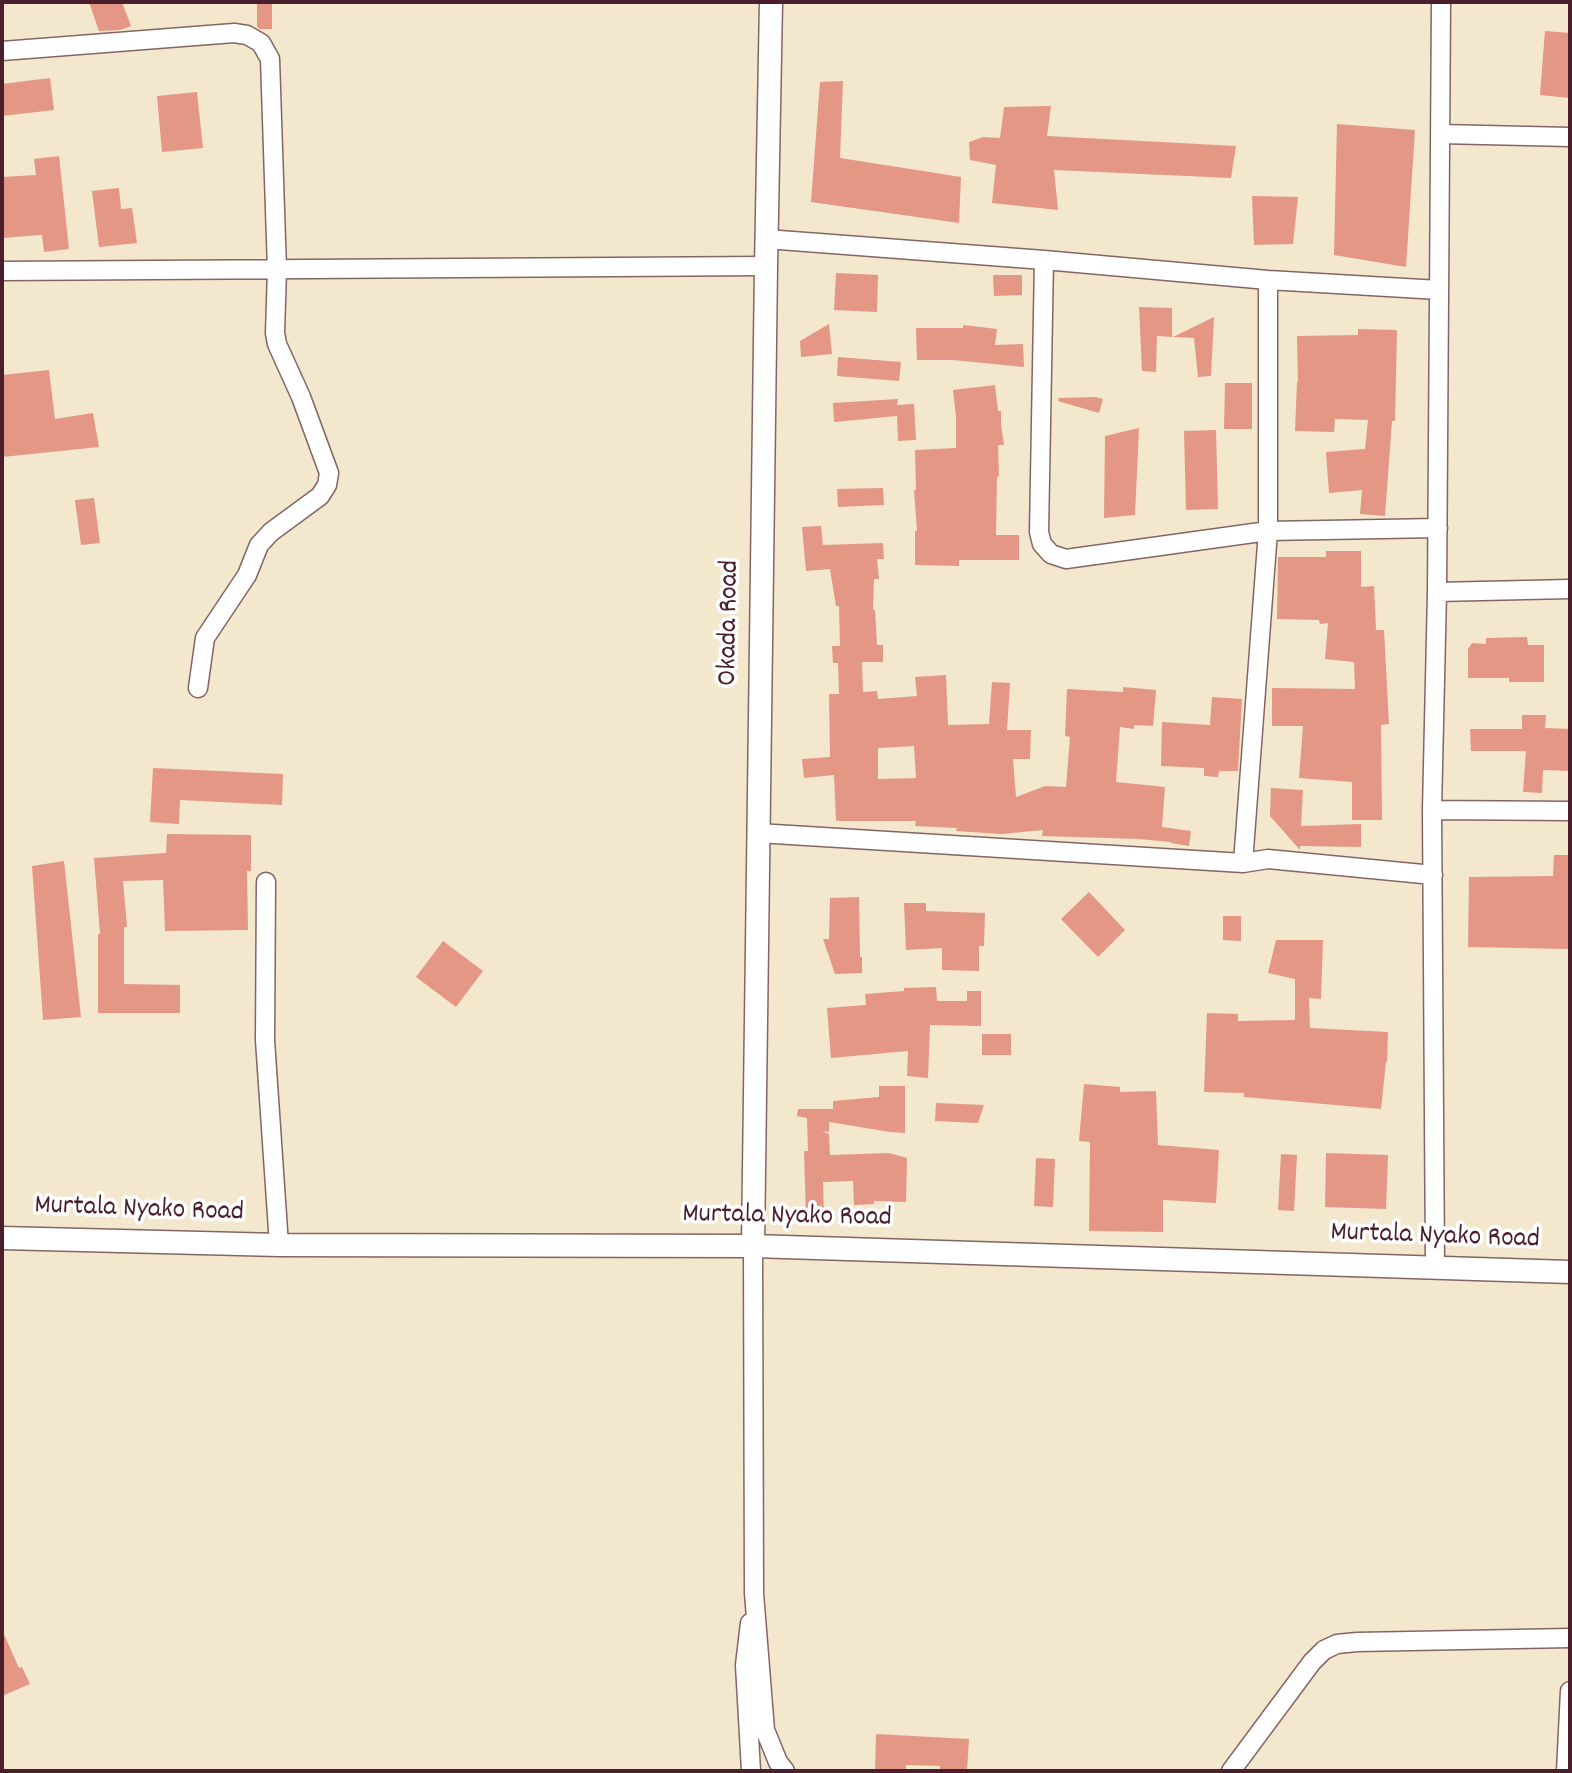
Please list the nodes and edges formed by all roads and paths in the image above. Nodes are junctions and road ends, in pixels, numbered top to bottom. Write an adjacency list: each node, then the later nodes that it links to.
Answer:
1 (771, 2): 6 (street, Okada Road)
2 (1441, 2): 4 (street)
3 (2, 51): 9 (street)
4 (1440, 134): 5 (street); 12 (street)
5 (1570, 137)
6 (766, 239): 7 (street); 8 (street, Okada Road)
7 (1044, 260): 11 (street); 14 (street)
8 (766, 266): 9 (street); 20 (street, Okada Road)
9 (277, 270): 10 (street); 17 (street)
10 (2, 271)
11 (1268, 280): 12 (street); 14 (street)
12 (1439, 290): 13 (street)
13 (1438, 528): 14 (street); 16 (street)
14 (1268, 531): 21 (street)
15 (1570, 589): 16 (street)
16 (1437, 592): 18 (street)
17 (198, 688)
18 (1432, 810): 19 (street); 22 (street)
19 (1570, 811)
20 (758, 833): 21 (street); 26 (street, Okada Road)
21 (1243, 863): 22 (street)
22 (1433, 875): 27 (street)
23 (266, 882): 25 (street)
24 (2, 1238): 25 (street, Murtala Nyako Road)
25 (279, 1245): 26 (street, Murtala Nyako Road)
26 (753, 1246): 27 (street, Murtala Nyako Road); 29 (street)
27 (1435, 1268): 28 (street, Murtala Nyako Road)
28 (1570, 1272)
29 (754, 1593): 32 (street); 33 (street)
30 (1570, 1638): 34 (street)
31 (1570, 1691): 35 (street)
32 (751, 1771)
33 (785, 1771)
34 (1231, 1771)
35 (1566, 1771)

